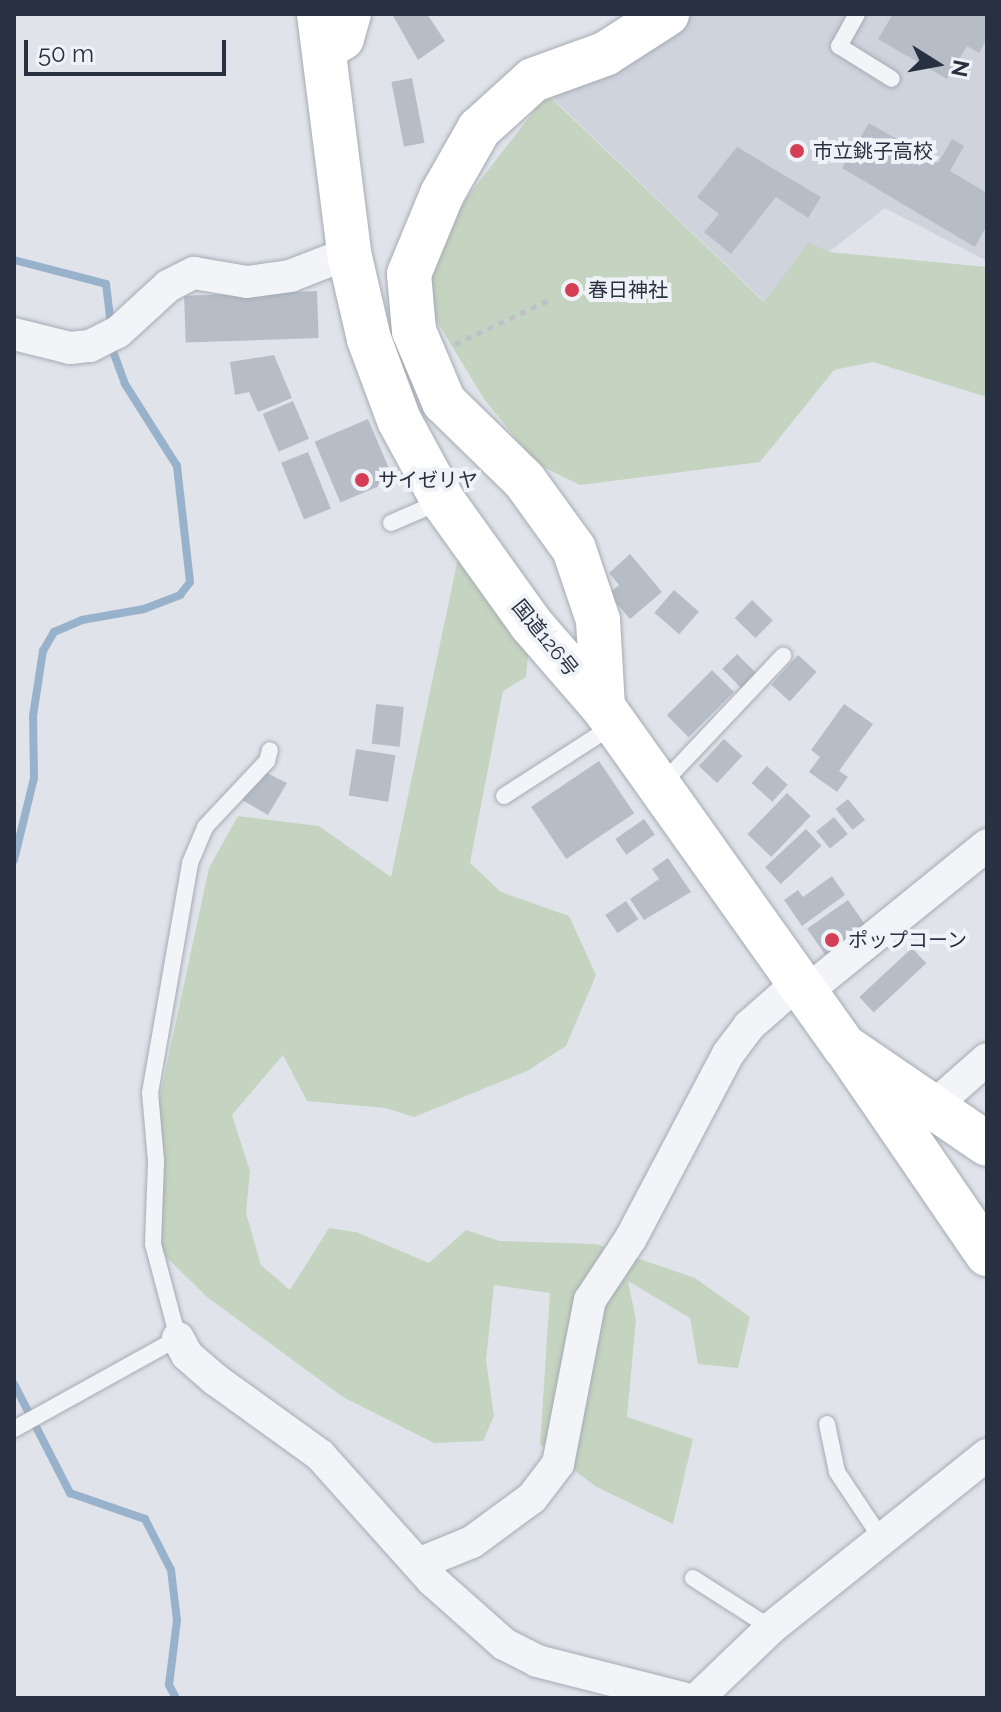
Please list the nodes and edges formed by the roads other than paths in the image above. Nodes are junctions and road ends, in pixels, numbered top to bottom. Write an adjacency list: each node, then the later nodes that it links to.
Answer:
1 (667, 14): 10 (main road)
2 (857, 14): 4 (lane)
3 (331, 25): 5 (main road, 国道126号)
4 (892, 79)
5 (349, 253): 6 (street); 7 (main road, 国道126号)
6 (14, 334)
7 (443, 501): 8 (lane); 10 (main road, 国道126号)
8 (391, 523)
9 (783, 656): 12 (lane)
10 (609, 716): 12 (main road, 国道126号); 13 (lane)
11 (270, 750): 21 (lane)
12 (660, 786): 15 (main road, 国道126号)
13 (504, 796)
14 (987, 845): 15 (street)
15 (804, 986): 16 (main road, 国道126号); 26 (street)
16 (844, 1046): 18 (main road, 国道126号); 20 (main road)
17 (987, 1059): 18 (street)
18 (935, 1105): 19 (main road, 国道126号)
19 (987, 1144)
20 (987, 1254)
21 (178, 1338): 23 (lane); 26 (street)
22 (827, 1424): 25 (lane)
23 (14, 1429)
24 (987, 1455): 25 (street)
25 (881, 1538): 28 (street)
26 (418, 1564): 29 (street)
27 (693, 1578): 28 (lane)
28 (771, 1628): 30 (street)
29 (682, 1698)
30 (698, 1698)

